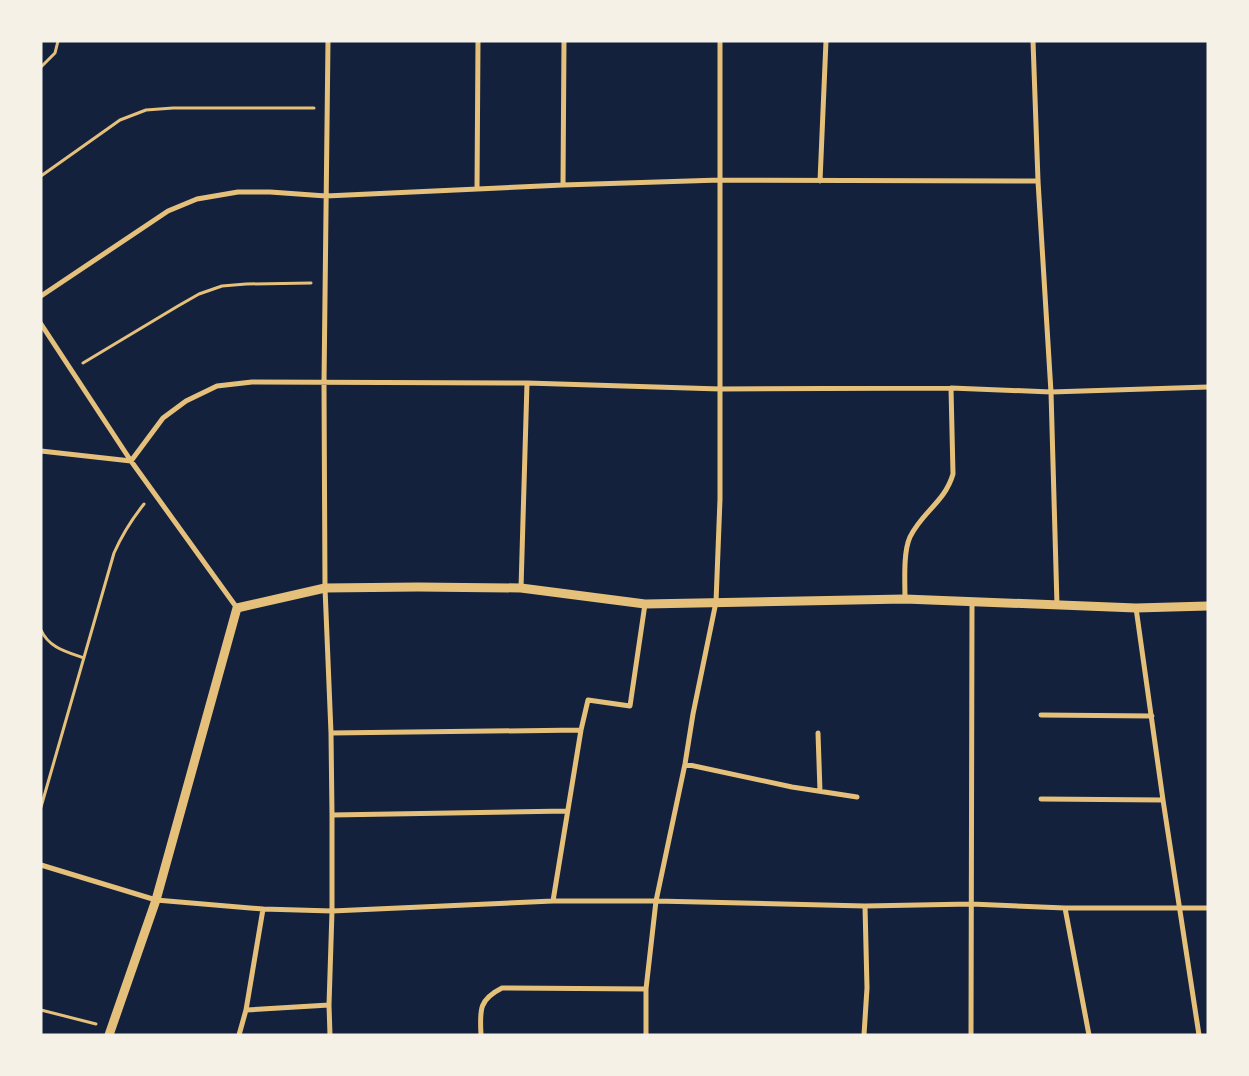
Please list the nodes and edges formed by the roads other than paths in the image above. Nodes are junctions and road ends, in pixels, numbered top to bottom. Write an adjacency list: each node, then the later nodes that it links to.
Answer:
1 (328, 41): 12 (street)
2 (478, 41): 11 (street)
3 (564, 41): 10 (street)
4 (720, 41): 7 (street)
5 (826, 41): 8 (street)
6 (1033, 41): 9 (street)
7 (720, 180): 8 (street); 10 (street); 19 (street)
8 (820, 181): 9 (street)
9 (1038, 181): 20 (street)
10 (563, 184): 11 (street)
11 (476, 189): 12 (street)
12 (326, 196): 13 (street); 16 (street)
13 (41, 296)
14 (41, 324): 22 (street)
15 (527, 382): 16 (street); 19 (street); 24 (street)
16 (324, 383): 22 (street); 23 (street)
17 (1208, 387): 20 (street)
18 (950, 388): 19 (street); 20 (street); 25 (street)
19 (720, 389): 26 (street)
20 (1051, 392): 29 (street)
21 (41, 451): 22 (street)
22 (131, 461): 31 (street)
23 (325, 588): 24 (street); 31 (street); 36 (street)
24 (521, 588): 28 (street)
25 (905, 599): 26 (street); 27 (street)
26 (716, 602): 28 (street); 38 (street)
27 (972, 603): 29 (street); 49 (street)
28 (645, 604): 35 (street)
29 (1057, 605): 32 (street)
30 (1208, 606): 32 (street)
31 (238, 608): 46 (street)
32 (1136, 608): 34 (street)
33 (1041, 715): 34 (street)
34 (1152, 716): 42 (street)
35 (581, 730): 36 (street); 43 (street)
36 (331, 732): 44 (street)
37 (818, 734): 39 (street)
38 (685, 764): 39 (street); 48 (street)
39 (820, 791): 40 (street)
40 (857, 796)
41 (1041, 799): 42 (street)
42 (1163, 800): 51 (street)
43 (567, 811): 44 (street); 47 (street)
44 (332, 815): 55 (street)
45 (41, 865): 46 (street)
46 (156, 900): 54 (street); 59 (street)
47 (553, 901): 48 (street); 55 (street)
48 (656, 901): 50 (street); 56 (street)
49 (972, 904): 50 (street); 52 (street); 65 (street)
50 (865, 906): 64 (street)
51 (1179, 907): 52 (street); 53 (street); 67 (street)
52 (1065, 908): 66 (street)
53 (1208, 908)
54 (263, 909): 55 (street); 58 (street)
55 (332, 910): 57 (street)
56 (646, 989): 62 (street); 63 (street)
57 (328, 1005): 58 (street); 61 (street)
58 (246, 1010): 60 (street)
59 (110, 1031)
60 (239, 1035)
61 (330, 1035)
62 (482, 1035)
63 (646, 1035)
64 (864, 1035)
65 (971, 1035)
66 (1089, 1035)
67 (1199, 1035)

